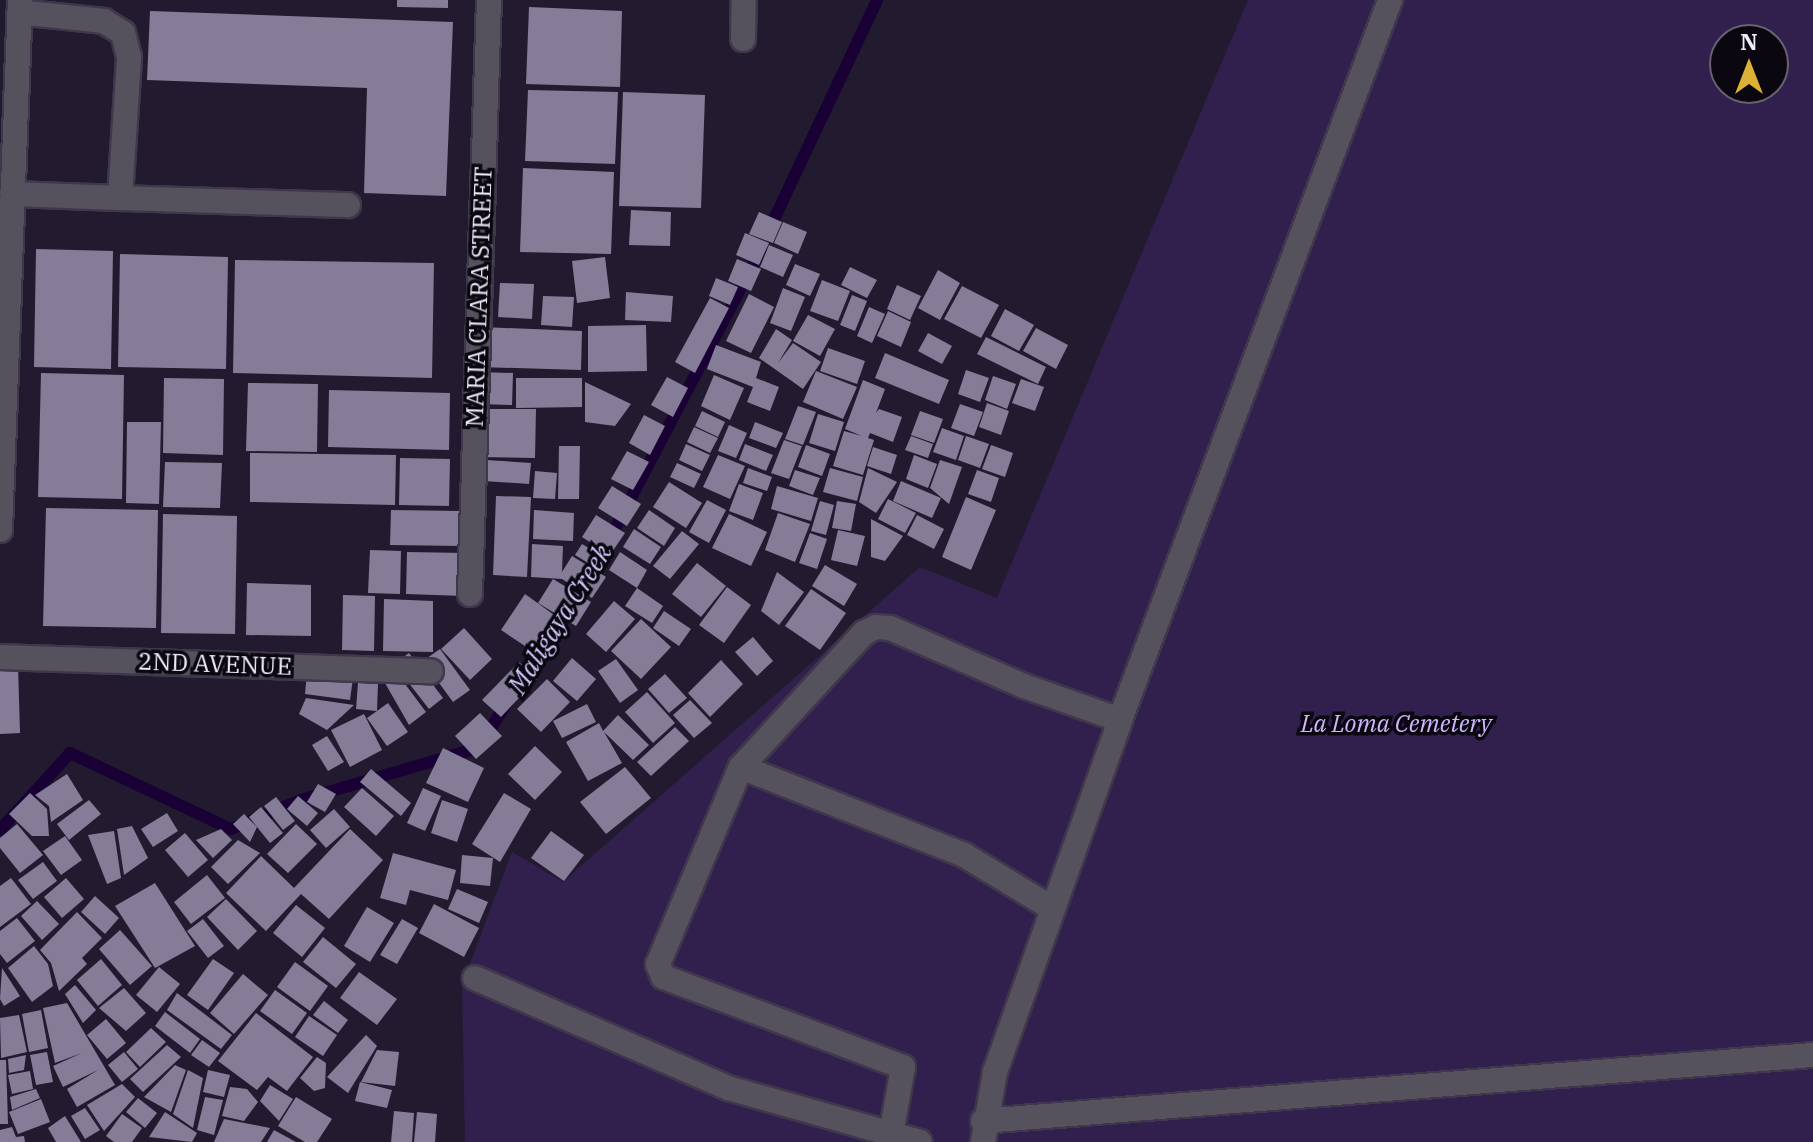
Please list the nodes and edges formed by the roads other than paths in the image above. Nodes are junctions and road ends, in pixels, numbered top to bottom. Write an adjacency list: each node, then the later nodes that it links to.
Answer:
1 (489, 0): 10 (street, MARIA CLARA STREET)
2 (744, 0): 5 (street)
3 (1390, 0): 13 (street)
4 (19, 6): 6 (street); 7 (street)
5 (743, 39)
6 (12, 194): 7 (street); 9 (street)
7 (120, 198): 8 (street)
8 (348, 205)
9 (0, 530)
10 (470, 594)
11 (0, 657): 12 (street, 2ND AVENUE)
12 (431, 671)
13 (1120, 720): 14 (street); 15 (street)
14 (741, 767): 15 (street); 19 (street)
15 (1053, 909): 18 (street)
16 (475, 978): 19 (street)
17 (1813, 1055): 18 (street)
18 (983, 1132)
19 (891, 1134): 20 (street)
20 (920, 1142)

